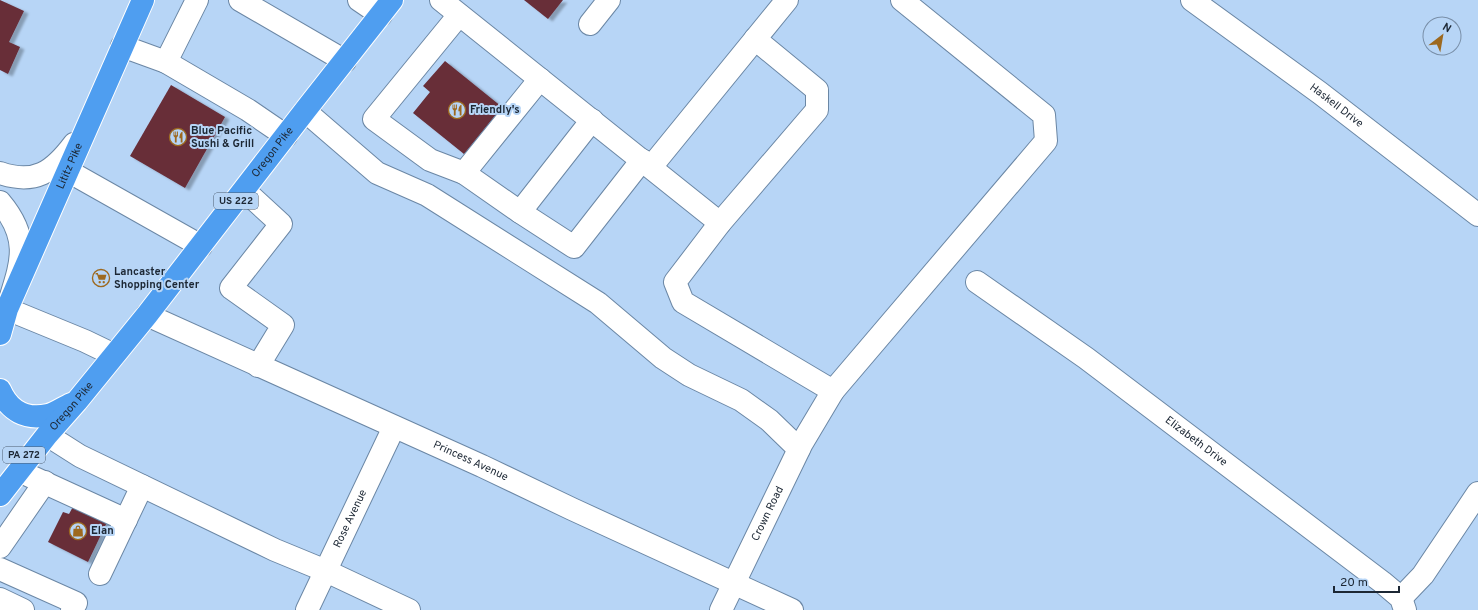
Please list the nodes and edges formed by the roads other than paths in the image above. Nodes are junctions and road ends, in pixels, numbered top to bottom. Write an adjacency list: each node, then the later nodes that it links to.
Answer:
1 (143, 0): 14 (highway, Lititz Pike)
2 (197, 0): 16 (street)
3 (240, 0): 15 (street)
4 (359, 0): 10 (street)
5 (441, 0): 11 (street)
6 (609, 0): 12 (street)
7 (787, 0): 13 (street)
8 (902, 0): 39 (street, Crown Road)
9 (1192, 0): 29 (street, Haskell Drive)
10 (387, 7): 15 (highway, Oregon Pike / US 222)
11 (459, 15): 17 (street); 25 (street)
12 (590, 24)
13 (755, 39): 22 (street); 30 (street)
14 (122, 46): 16 (street); 20 (highway, Lititz Pike)
15 (344, 61): 18 (highway, Oregon Pike / US 222)
16 (166, 62): 21 (street)
17 (540, 79): 19 (street); 25 (street)
18 (305, 111): 21 (highway, Oregon Pike / US 222); 43 (street)
19 (592, 120): 22 (street); 28 (street)
20 (90, 122): 23 (highway, Lititz Pike); 24 (street)
21 (286, 136): 26 (highway, Oregon Pike / US 222)
22 (646, 164): 28 (street); 30 (street)
23 (68, 171): 31 (street); 33 (highway, Lititz Pike)
24 (0, 173)
25 (464, 173): 28 (street)
26 (244, 190): 31 (highway, Oregon Pike / US 222); 37 (street)
27 (0, 202): 33 (street)
28 (520, 212)
29 (1478, 215)
30 (720, 223): 39 (street)
31 (201, 246): 34 (highway, Oregon Pike / US 222)
32 (977, 282): 56 (street, Elizabeth Drive)
33 (7, 310): 35 (highway, Lititz Pike); 36 (street)
34 (147, 315): 36 (highway, Oregon Pike / US 222); 37 (street, Princess Avenue)
35 (0, 334)
36 (114, 355): 40 (highway, Oregon Pike / US 222)
37 (258, 366): 41 (street, Princess Avenue)
38 (0, 390): 40 (highway)
39 (833, 391): 43 (street, Crown Road)
40 (77, 400): 42 (highway, Oregon Pike / US 222)
41 (394, 427): 52 (street, Rose Avenue); 54 (street, Princess Avenue)
42 (47, 435): 44 (highway, Oregon Pike / US 222); 46 (street)
43 (801, 446): 54 (street, Crown Road)
44 (10, 472): 45 (street); 48 (highway, Oregon Pike / US 222)
45 (45, 482): 49 (street); 50 (street)
46 (142, 486): 49 (street); 52 (street)
47 (1478, 493): 56 (street)
48 (0, 495)
49 (126, 520): 53 (street)
50 (0, 547)
51 (0, 569): 58 (street)
52 (326, 571): 59 (street, Rose Avenue); 60 (street)
53 (100, 574)
54 (734, 583): 61 (street, Crown Road); 62 (street, Princess Avenue)
55 (0, 599): 57 (street)
56 (1403, 604)
57 (23, 610)
58 (72, 610)
59 (307, 610)
60 (409, 610)
61 (721, 610)
62 (792, 610)

